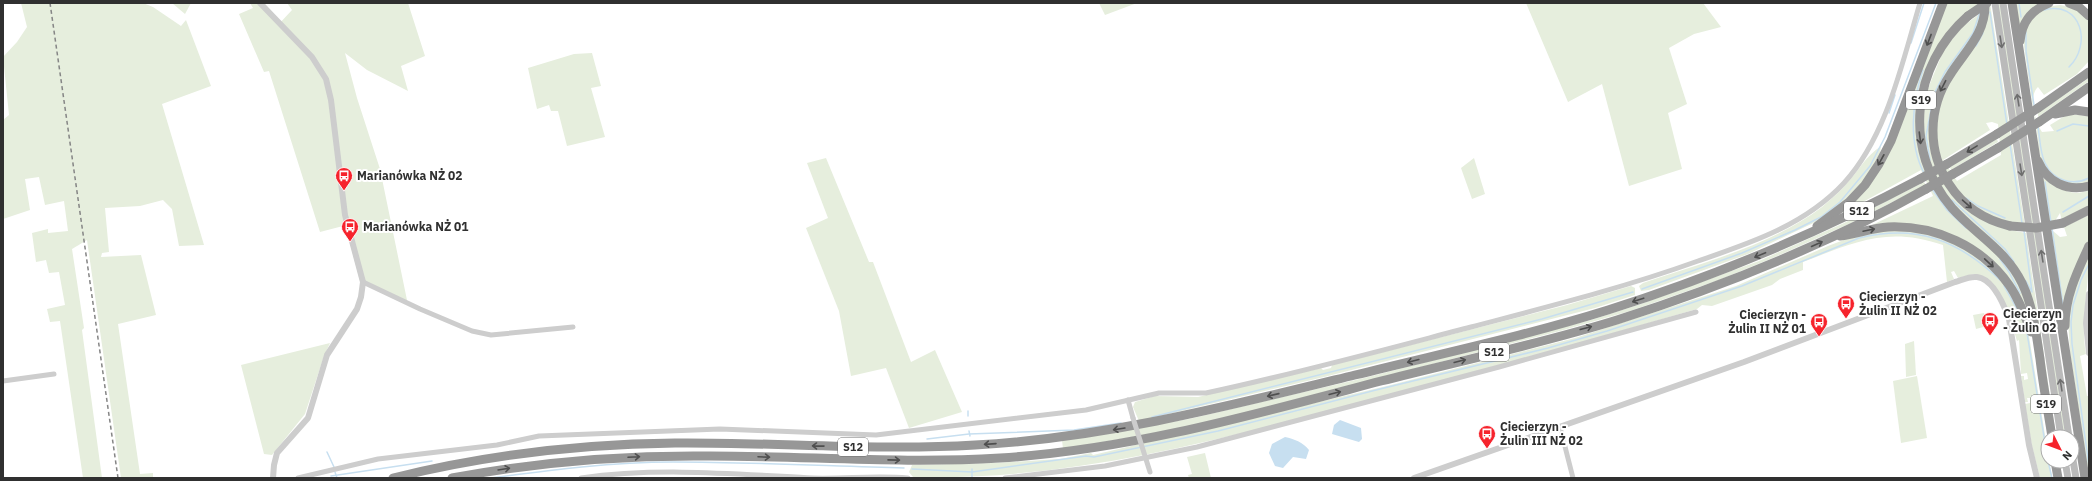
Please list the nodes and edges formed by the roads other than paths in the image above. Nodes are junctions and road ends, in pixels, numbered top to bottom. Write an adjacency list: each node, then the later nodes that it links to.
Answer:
1 (260, 3): 24 (street)
2 (1920, 3): 33 (street)
3 (1943, 3): 22 (highway, one-way to 22)
4 (1986, 3): 20 (highway, one-way to 20, bridge); 28 (highway, S19, one-way to 28, bridge)
5 (1995, 3): 36 (main road, one-way to 36)
6 (2003, 3): 37 (main road, one-way to 6)
7 (2012, 3): 11 (highway)
8 (2049, 3): 11 (highway)
9 (2069, 3): 10 (highway)
10 (2089, 16)
11 (2019, 52): 18 (highway)
12 (2089, 66): 14 (highway)
13 (2089, 72): 14 (highway, S12)
14 (2078, 80): 22 (highway, S12, one-way to 22, bridge)
15 (2089, 87): 17 (highway, S12)
16 (2089, 112): 17 (highway)
17 (2049, 115): 21 (highway, S12, bridge)
18 (2034, 150): 19 (highway); 30 (highway)
19 (2089, 186)
20 (2089, 210)
21 (1831, 238): 28 (highway, one-way to 28); 41 (highway, S12, one-way to 21)
22 (1796, 240): 40 (highway, S12, one-way to 40)
23 (2089, 246): 30 (highway, S19)
24 (363, 282): 27 (street); 38 (street)
25 (2089, 294): 29 (street)
26 (1696, 312): 44 (street)
27 (573, 327)
28 (2038, 349): 35 (highway, S19)
29 (2089, 353)
30 (2066, 356): 49 (highway, S19)
31 (54, 374): 32 (street)
32 (3, 381)
33 (1128, 400): 39 (street); 45 (street, bridge)
34 (1560, 426): 46 (street); 47 (street); 48 (street)
35 (2051, 429)
36 (2060, 429)
37 (2069, 429)
38 (273, 478)
39 (298, 478)
40 (393, 478)
41 (452, 478)
42 (581, 478): 43 (street)
43 (908, 478)
44 (1005, 478)
45 (1152, 478)
46 (1414, 478)
47 (1573, 478)
48 (2037, 478)
49 (2084, 478)

